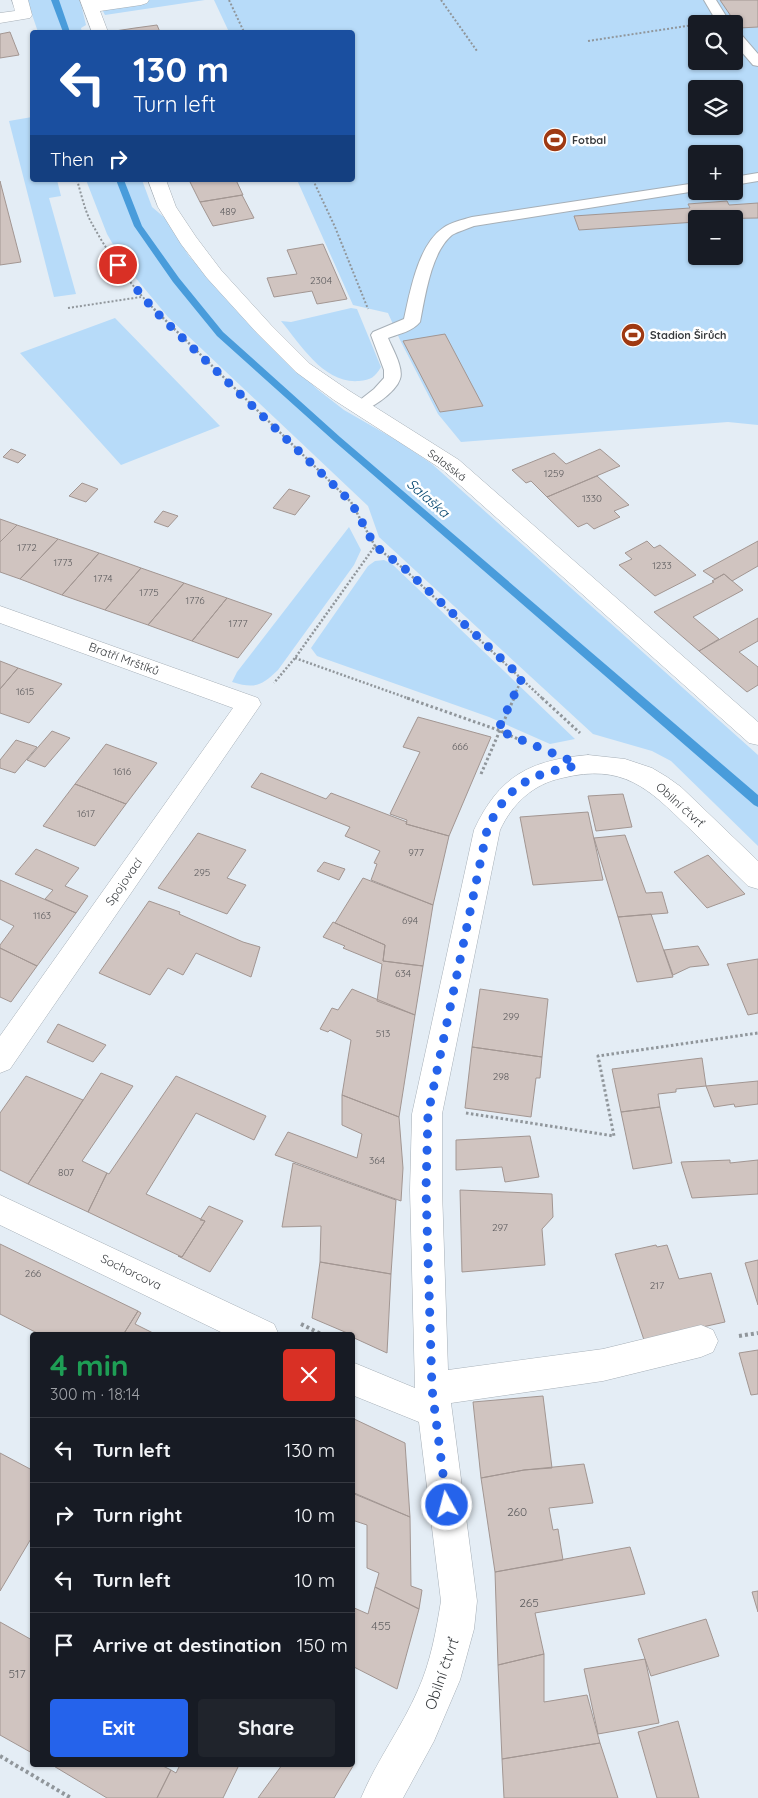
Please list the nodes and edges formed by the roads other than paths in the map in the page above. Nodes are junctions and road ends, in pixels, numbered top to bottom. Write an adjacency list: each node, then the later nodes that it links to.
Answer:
1 (141, 0): 3 (street)
2 (710, 0): 5 (lane)
3 (90, 3): 7 (street)
4 (22, 8): 6 (street)
5 (719, 15)
6 (0, 18)
7 (99, 30)
8 (743, 45): 9 (lane)
9 (758, 62)
10 (758, 177): 11 (lane)
11 (743, 180)
12 (158, 182): 14 (street, Salašská)
13 (688, 188): 14 (lane)
14 (360, 407): 17 (street, Salašská)
15 (0, 614): 16 (street, Bratří Mrštíků)
16 (248, 704): 19 (street, Spojovací)
17 (758, 736)
18 (758, 878): 24 (street, Obilní čtvrť)
19 (0, 1060)
20 (0, 1208): 21 (street, Sochorcova)
21 (256, 1332)
22 (701, 1341): 24 (street)
23 (355, 1379): 24 (street)
24 (433, 1399): 25 (street, Obilní čtvrť)
25 (381, 1798)

